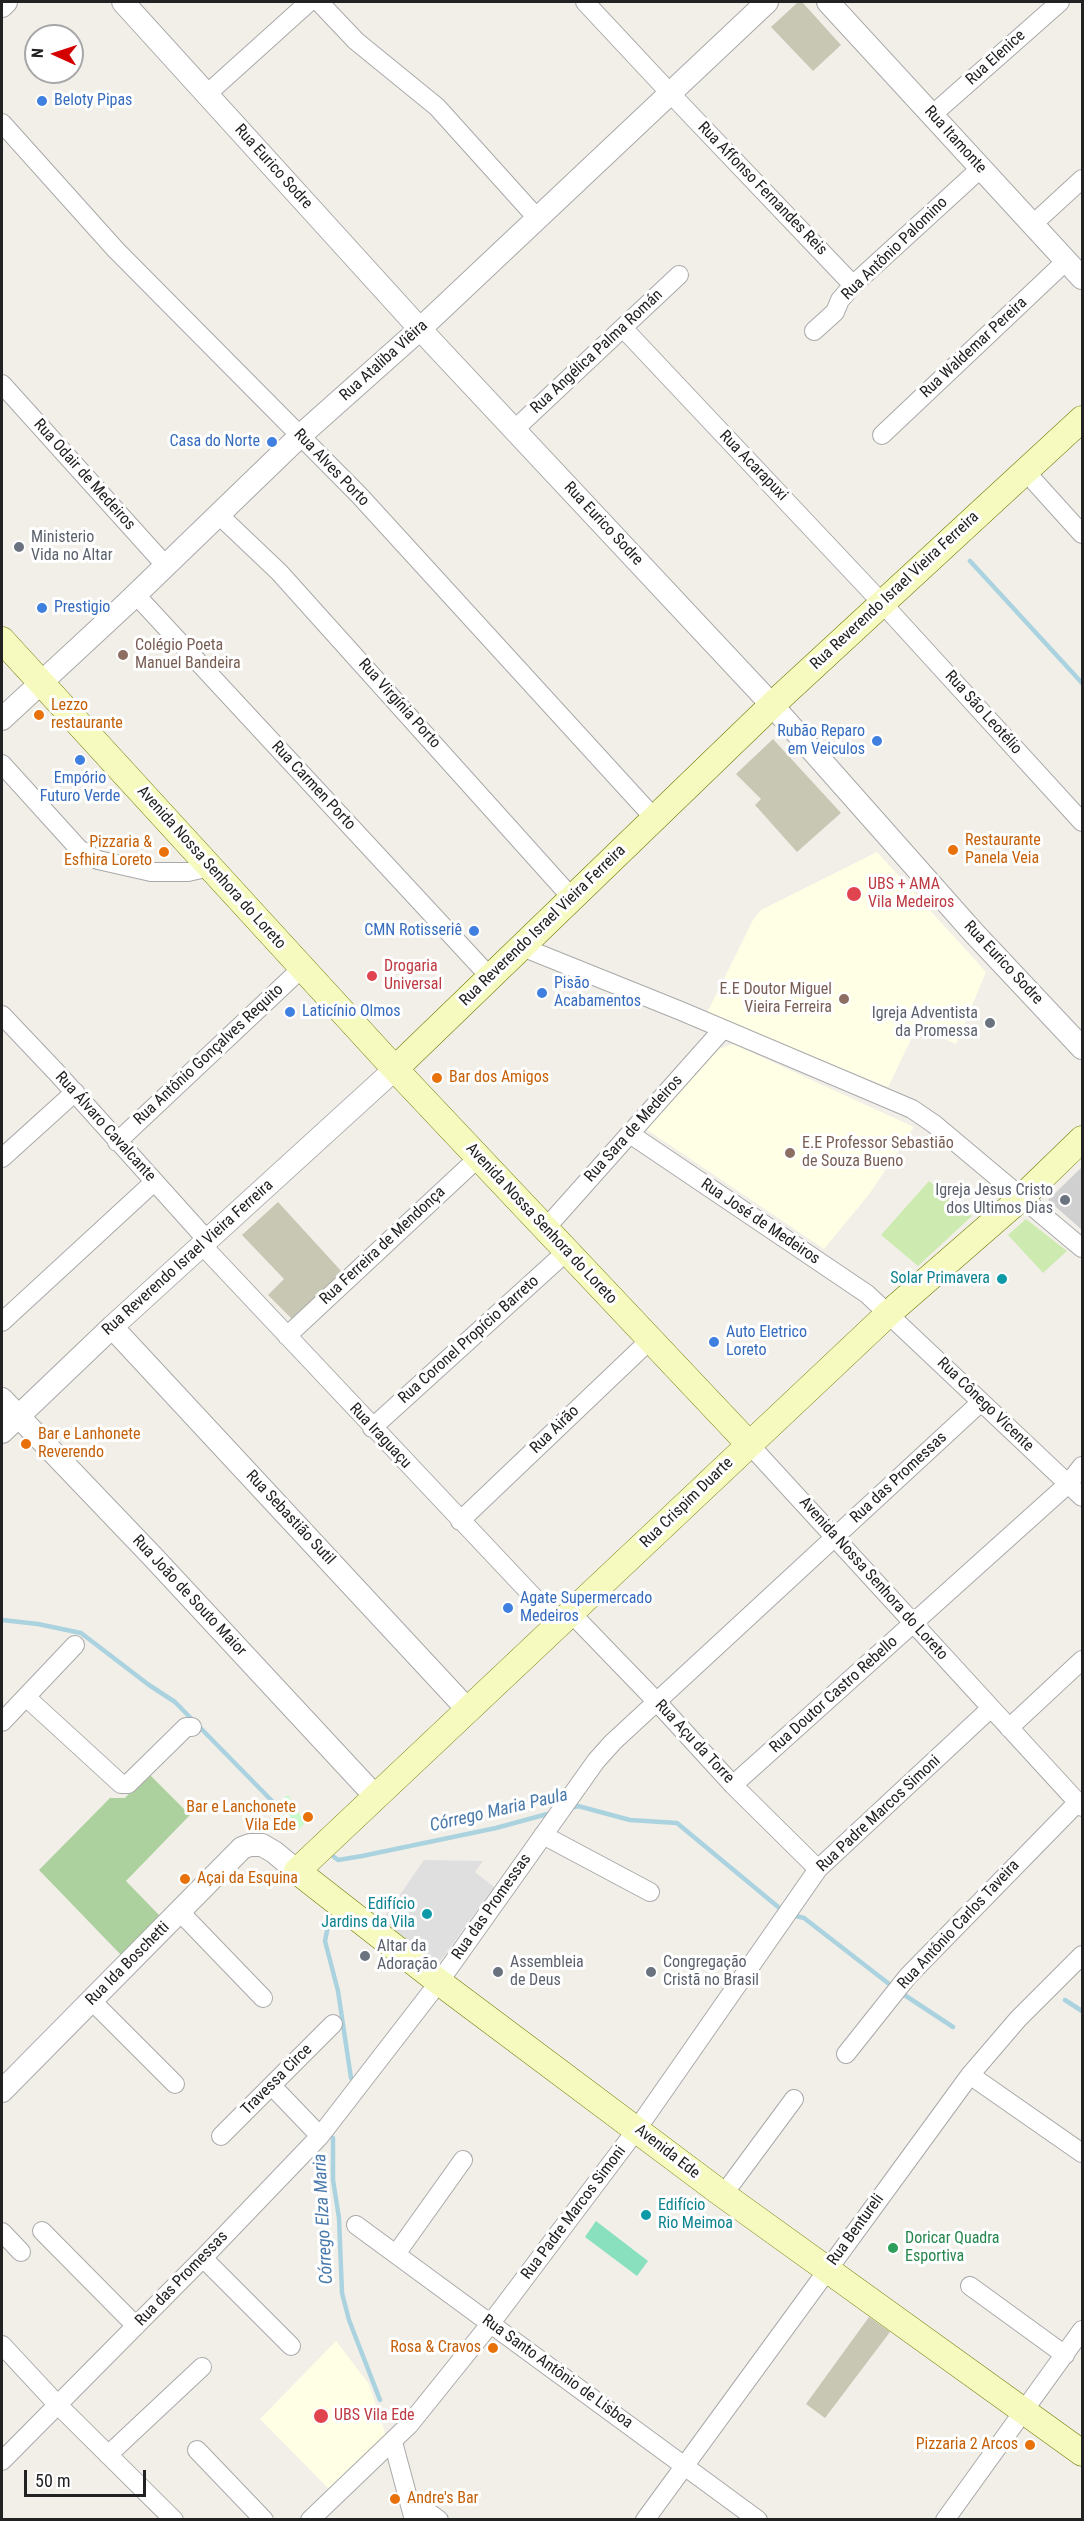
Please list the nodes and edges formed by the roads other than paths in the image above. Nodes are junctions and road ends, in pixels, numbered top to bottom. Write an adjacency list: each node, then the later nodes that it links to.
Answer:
1 (6, 2): 9 (street)
2 (123, 2): 11 (street, Rua Eurico Sodre)
3 (309, 2): 11 (street)
4 (319, 2): 16 (street)
5 (585, 2): 10 (street, Rua Affonso Fernandes Reis)
6 (767, 2): 10 (street, Rua Ataliba Viêira)
7 (828, 2): 12 (street, Rua Itamonte)
8 (1060, 2): 12 (street, Rua Elenice)
9 (2, 6)
10 (670, 93): 16 (street, Rua Ataliba Viêira); 21 (street, Rua Affonso Fernandes Reis)
11 (207, 94): 23 (street, Rua Eurico Sodre)
12 (932, 115): 14 (street, Rua Itamonte)
13 (2, 123): 28 (street, Rua Alves Porto)
14 (981, 168): 17 (street, Rua Itamonte); 21 (street, Rua Antônio Palomino)
15 (1083, 178): 17 (street)
16 (537, 218): 23 (street, Rua Ataliba Viêira)
17 (1032, 225): 18 (street, Rua Itamonte)
18 (1066, 261): 20 (street, Rua Itamonte); 29 (street, Rua Waldemar Pereira)
19 (679, 275): 22 (street, Rua Angélica Palma Román)
20 (1083, 278)
21 (854, 285): 24 (street, Rua Antônio Palomino)
22 (623, 328): 27 (street, Rua Angélica Palma Román); 35 (street, Rua Acarapuxi)
23 (420, 329): 27 (street, Rua Eurico Sodre); 28 (street, Rua Ataliba Viêira)
24 (814, 331)
25 (2, 384): 33 (street, Rua Odair de Medeiros)
26 (1083, 418): 30 (main road, Rua Reverendo Israel Vieira Ferreira)
27 (515, 429): 38 (street, Rua Eurico Sodre)
28 (301, 435): 31 (street, Rua Ataliba Viêira); 41 (street, Rua Alves Porto)
29 (882, 435)
30 (1025, 471): 32 (street); 35 (main road, Rua Reverendo Israel Vieira Ferreira)
31 (219, 515): 33 (street, Rua Ataliba Viêira); 44 (street, Rua Virgínia Porto)
32 (1083, 534)
33 (166, 566): 34 (street, Rua Ataliba Viêira)
34 (135, 595): 37 (street, Rua Ataliba Viêira); 47 (street, Rua Carmen Porto)
35 (883, 604): 38 (main road, Rua Reverendo Israel Vieira Ferreira); 42 (street, Rua São Leotélio)
36 (2, 640): 37 (main road, Avenida Nossa Senhora do Loreto)
37 (41, 683): 39 (street, Rua Ataliba Viêira); 43 (main road, Avenida Nossa Senhora do Loreto)
38 (772, 705): 41 (main road, Rua Reverendo Israel Vieira Ferreira); 50 (street, Rua Eurico Sodre)
39 (2, 719)
40 (2, 764): 43 (street)
41 (655, 819): 44 (main road, Rua Reverendo Israel Vieira Ferreira)
42 (1083, 822)
43 (210, 867): 46 (main road, Avenida Nossa Senhora do Loreto)
44 (572, 898): 45 (main road, Rua Reverendo Israel Vieira Ferreira)
45 (522, 946): 47 (main road, Rua Reverendo Israel Vieira Ferreira); 49 (street)
46 (302, 968): 51 (main road, Avenida Nossa Senhora do Loreto); 55 (street, Rua Antônio Gonçalves Requito)
47 (490, 977): 51 (main road, Rua Reverendo Israel Vieira Ferreira)
48 (2, 1015): 52 (street, Rua Álvaro Cavalcante)
49 (723, 1029): 53 (street, Rua Sara de Medeiros); 59 (street)
50 (1083, 1048)
51 (395, 1069): 56 (main road, Avenida Nossa Senhora do Loreto); 61 (street, Rua Reverendo Israel Vieira Ferreira)
52 (75, 1092): 55 (street, Rua Álvaro Cavalcante); 57 (street)
53 (630, 1134): 60 (street, Rua Sara de Medeiros); 64 (street, Rua José de Medeiros)
54 (1083, 1139): 59 (main road, Rua Crispim Duarte)
55 (117, 1142): 58 (street, Rua Álvaro Cavalcante)
56 (479, 1156): 60 (main road, Avenida Nossa Senhora do Loreto); 67 (street, Rua Ferreira de Mendonça)
57 (2, 1158)
58 (154, 1182): 61 (street, Rua Álvaro Cavalcante); 65 (street)
59 (1021, 1198): 62 (street); 64 (main road, Rua Crispim Duarte)
60 (545, 1229): 63 (main road, Avenida Nossa Senhora do Loreto)
61 (204, 1243): 66 (street, Rua Reverendo Israel Vieira Ferreira); 67 (street, Rua Iraguaçu)
62 (1083, 1248)
63 (566, 1252): 68 (main road, Avenida Nossa Senhora do Loreto); 72 (street, Rua Coronel Propício Barreto)
64 (889, 1313): 70 (street, Rua Cônego Vicente); 74 (main road, Rua Crispim Duarte)
65 (2, 1322)
66 (112, 1327): 71 (street, Rua Reverendo Israel Vieira Ferreira); 87 (street, Rua Sebastião Sutil)
67 (287, 1336): 72 (street, Rua Iraguaçu)
68 (650, 1340): 74 (main road, Avenida Nossa Senhora do Loreto); 78 (street, Rua Airão)
69 (2, 1399): 71 (street, Rua João de Souto Maior)
70 (981, 1402): 76 (street, Rua Cônego Vicente); 79 (street, Rua das Promessas)
71 (18, 1416): 73 (street, Rua Reverendo Israel Vieira Ferreira); 92 (street, Rua João de Souto Maior)
72 (372, 1428): 78 (street, Rua Iraguaçu)
73 (2, 1432)
74 (749, 1444): 79 (street, Avenida Nossa Senhora do Loreto); 80 (main road, Rua Crispim Duarte)
75 (1083, 1466): 76 (street, Rua Doutor Castro Rebello)
76 (1068, 1484): 77 (street, Rua Cônego Vicente); 81 (street, Rua Doutor Castro Rebello)
77 (1083, 1497)
78 (460, 1521): 80 (street, Rua Iraguaçu)
79 (835, 1538): 81 (street, Avenida Nossa Senhora do Loreto); 85 (street, Rua das Promessas)
80 (565, 1619): 85 (street, Rua Açu da Torre); 87 (main road, Rua Crispim Duarte)
81 (914, 1624): 86 (street, Avenida Nossa Senhora do Loreto); 91 (street, Rua Doutor Castro Rebello)
82 (75, 1646): 84 (street)
83 (1083, 1660): 90 (street)
84 (26, 1697): 88 (street); 89 (street)
85 (657, 1702): 91 (street, Rua Açu da Torre); 94 (street, Rua das Promessas)
86 (991, 1708): 90 (street, Avenida Nossa Senhora do Loreto); 96 (street, Rua Padre Marcos Simoni)
87 (468, 1710): 92 (main road, Rua Crispim Duarte)
88 (2, 1722)
89 (192, 1726)
90 (1009, 1728): 93 (street, Avenida Nossa Senhora do Loreto)
91 (733, 1785): 96 (street, Rua Açu da Torre)
92 (375, 1796): 97 (main road, Rua Crispim Duarte)
93 (1080, 1804): 105 (street, Rua Antônio Carlos Taveira)
94 (543, 1835): 98 (street); 101 (street, Rua das Promessas)
95 (258, 1844): 97 (street, Avenida Ede); 99 (street, Rua Ida Boschetti)
96 (818, 1869): 111 (street, Rua Padre Marcos Simoni)
97 (297, 1871): 101 (main road, Avenida Ede)
98 (650, 1892)
99 (180, 1912): 102 (street); 103 (street, Rua Ida Boschetti)
100 (1083, 1955): 106 (street, Rua Bentureli)
101 (439, 1982): 111 (main road, Avenida Ede); 113 (street, Rua das Promessas)
102 (263, 1998)
103 (92, 2001): 107 (street); 109 (street, Rua Ida Boschetti)
104 (333, 2024): 108 (street, Travessa Circe)
105 (846, 2054)
106 (970, 2075): 114 (street); 123 (street, Rua Bentureli)
107 (175, 2084)
108 (272, 2086): 112 (street, Travessa Circe); 113 (street)
109 (2, 2089)
110 (794, 2099): 116 (street)
111 (637, 2129): 116 (main road, Avenida Ede); 125 (street, Rua Padre Marcos Simoni)
112 (221, 2136)
113 (320, 2136): 122 (street, Rua das Promessas)
114 (1083, 2153)
115 (463, 2160): 121 (street)
116 (723, 2196): 123 (main road, Avenida Ede)
117 (356, 2225): 121 (street, Rua Santo Antônio de Lisboa)
118 (42, 2231): 126 (street)
119 (2, 2232): 120 (street)
120 (21, 2252)
121 (396, 2254): 125 (street, Rua Santo Antônio de Lisboa)
122 (203, 2258): 126 (street, Rua das Promessas); 129 (street)
123 (826, 2270): 133 (main road, Avenida Ede); 139 (street, Rua Bentureli)
124 (970, 2286): 130 (street)
125 (490, 2323): 134 (street, Rua Padre Marcos Simoni); 139 (street, Rua Santo Antônio de Lisboa)
126 (136, 2326): 132 (street, Rua das Promessas)
127 (1083, 2330): 130 (street)
128 (2, 2345): 132 (street)
129 (291, 2346)
130 (1065, 2355): 133 (street)
131 (202, 2367): 137 (street)
132 (56, 2403): 137 (street); 138 (street, Rua das Promessas)
133 (1025, 2411): 135 (main road, Avenida Ede); 148 (street)
134 (393, 2442): 140 (street); 143 (street, Rua Padre Marcos Simoni)
135 (1081, 2449)
136 (197, 2450): 142 (street)
137 (108, 2455): 141 (street)
138 (2, 2461)
139 (684, 2467): 146 (street, Rua Bentureli); 147 (street, Rua Santo Antônio de Lisboa)
140 (409, 2498): 144 (street); 145 (street)
141 (174, 2520)
142 (264, 2520)
143 (310, 2520)
144 (414, 2520)
145 (439, 2520)
146 (645, 2520)
147 (758, 2520)
148 (945, 2520)

